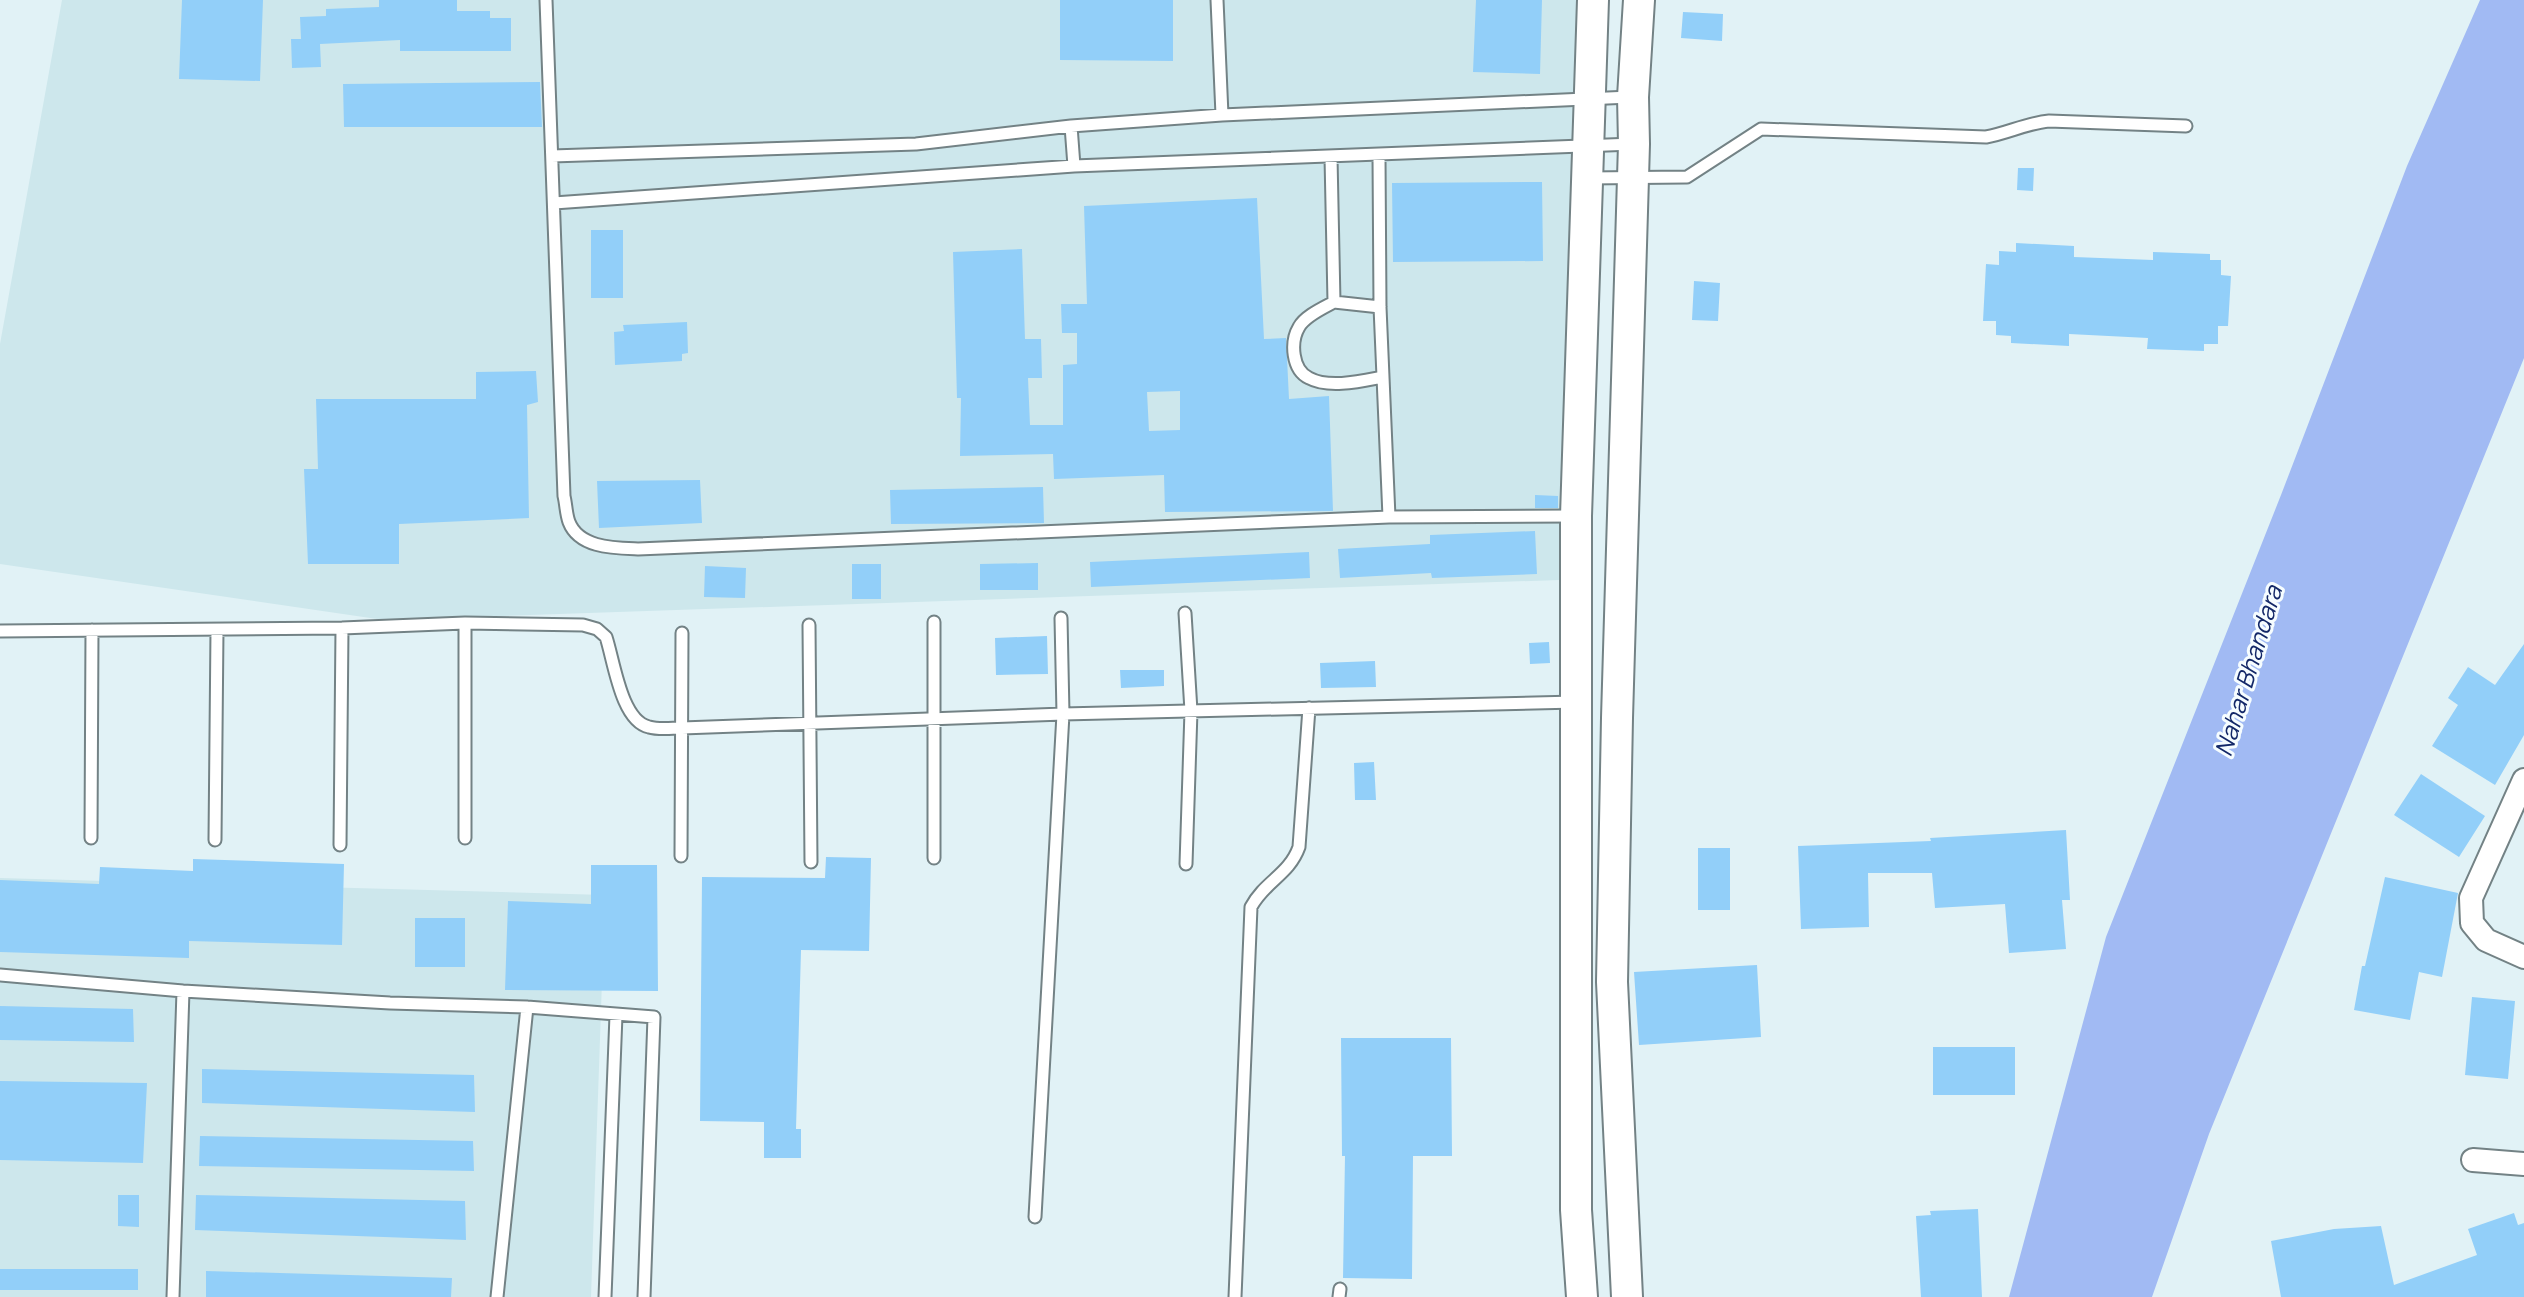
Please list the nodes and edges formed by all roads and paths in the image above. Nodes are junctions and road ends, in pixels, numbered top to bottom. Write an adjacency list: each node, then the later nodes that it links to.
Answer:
1 (546, 0): 12 (lane)
2 (1217, 0): 7 (lane)
3 (1593, 0): 6 (main road)
4 (1639, 0): 5 (main road)
5 (1633, 97): 6 (lane); 11 (main road)
6 (1588, 99): 7 (lane); 10 (main road)
7 (1222, 115): 8 (lane)
8 (1071, 126): 12 (lane); 15 (lane)
9 (2186, 126): 16 (lane)
10 (1588, 144): 11 (lane); 13 (lane); 17 (main road)
11 (1634, 144): 16 (main road)
12 (552, 156): 18 (lane)
13 (1379, 156): 14 (lane); 20 (lane)
14 (1331, 157): 15 (lane); 19 (lane)
15 (1074, 166): 18 (lane)
16 (1633, 177): 17 (lane); 64 (main road)
17 (1587, 178): 22 (main road)
18 (554, 203): 23 (lane)
19 (1334, 302): 20 (lane); 21 (lane)
20 (1380, 307): 21 (lane)
21 (1383, 377): 23 (lane)
22 (1576, 516): 23 (lane); 34 (main road)
23 (1389, 517)
24 (1185, 613): 36 (lane)
25 (1061, 618): 37 (lane)
26 (934, 622): 38 (lane)
27 (465, 623): 29 (lane); 40 (lane); 43 (lane)
28 (809, 625): 39 (lane)
29 (342, 628): 31 (lane); 45 (lane)
30 (92, 630): 31 (lane); 32 (lane); 42 (lane)
31 (217, 630): 44 (lane)
32 (0, 631)
33 (682, 633): 40 (lane)
34 (1577, 702): 35 (lane); 63 (main road)
35 (1309, 708): 36 (lane); 62 (lane)
36 (1191, 711): 37 (lane); 49 (lane)
37 (1063, 714): 38 (lane); 57 (lane)
38 (934, 718): 39 (lane); 47 (lane)
39 (809, 723): 40 (lane); 48 (lane)
40 (682, 728): 46 (lane)
41 (2524, 780): 50 (street)
42 (91, 838)
43 (465, 838)
44 (215, 840)
45 (340, 845)
46 (681, 856)
47 (934, 858)
48 (811, 862)
49 (1186, 864)
50 (2524, 957)
51 (0, 975): 52 (lane)
52 (183, 991): 53 (lane); 58 (lane)
53 (527, 1007): 54 (lane); 59 (lane)
54 (616, 1015): 60 (lane); 61 (lane)
55 (2473, 1160): 56 (street)
56 (2524, 1164)
57 (1035, 1217)
58 (173, 1297)
59 (497, 1297)
60 (605, 1297)
61 (644, 1297)
62 (1235, 1297)
63 (1582, 1297)
64 (1627, 1297)

